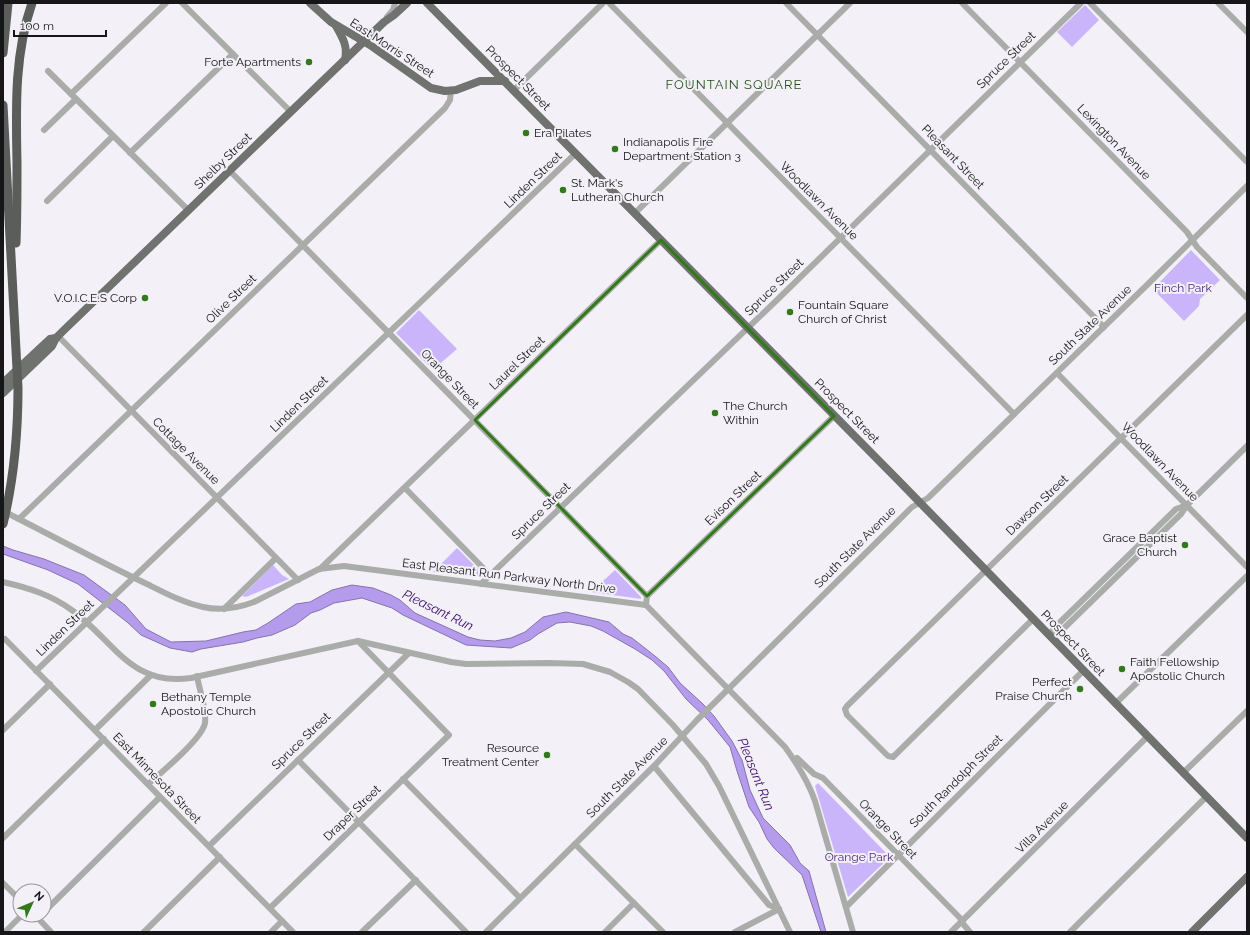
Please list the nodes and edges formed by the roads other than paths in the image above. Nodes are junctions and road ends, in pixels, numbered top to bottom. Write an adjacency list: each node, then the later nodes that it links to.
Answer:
1 (32, 3): 51 (highway)
2 (166, 3): 30 (street)
3 (182, 3): 23 (street)
4 (310, 3): 18 (main road, East Morris Street)
5 (395, 3): 17 (street)
6 (407, 3): 17 (main road, Shelby Street)
7 (427, 3): 27 (main road, Prospect Street)
8 (603, 3): 29 (street)
9 (609, 3): 34 (street, Woodlawn Avenue)
10 (786, 3): 20 (street, Pleasant Street)
11 (850, 3): 20 (street)
12 (962, 3): 25 (street, Lexington Avenue)
13 (1080, 3): 25 (street, Spruce Street)
14 (1090, 3): 40 (street)
15 (1218, 3): 19 (street)
16 (9, 4): 22 (highway)
17 (384, 22): 21 (main road, Shelby Street)
18 (336, 25): 21 (main road, East Morris Street); 24 (main road, East Morris Street)
19 (1247, 32)
20 (817, 35): 34 (street); 37 (street, Pleasant Street)
21 (364, 41): 24 (main road, Shelby Street); 28 (main road, East Morris Street)
22 (3, 53)
23 (233, 54): 33 (street); 38 (street)
24 (345, 60): 33 (main road, Shelby Street)
25 (1020, 62): 37 (street, Spruce Street); 48 (street, Lexington Avenue)
26 (48, 71): 30 (street)
27 (505, 80): 28 (main road, East Morris Street); 29 (main road, Prospect Street)
28 (451, 90): 49 (street, Olive Street)
29 (514, 90): 39 (main road, Prospect Street)
30 (71, 94): 31 (street)
31 (76, 99): 35 (street); 36 (street)
32 (3, 105): 51 (highway)
33 (291, 112): 41 (main road, Shelby Street)
34 (727, 123): 45 (street); 46 (street, Woodlawn Avenue)
35 (44, 130)
36 (113, 136): 38 (street); 43 (street)
37 (931, 150): 46 (street, Spruce Street); 53 (street, Pleasant Street)
38 (130, 153): 44 (street)
39 (576, 153): 45 (main road, Prospect Street); 55 (street, Linden Street)
40 (1247, 162)
41 (230, 171): 44 (main road, Shelby Street); 49 (street, Orange Street)
42 (1247, 186): 48 (street, South State Avenue)
43 (47, 201)
44 (189, 211): 56 (main road, Shelby Street)
45 (635, 213): 47 (main road, Prospect Street)
46 (840, 238): 54 (street, Spruce Street); 61 (street, Woodlawn Avenue)
47 (661, 240): 54 (main road, Prospect Street); 63 (street, Laurel Street)
48 (1192, 240): 50 (street, Lexington Avenue); 53 (street, South State Avenue)
49 (303, 245): 55 (street, Orange Street); 60 (street, Olive Street)
50 (1247, 298)
51 (14, 312): 73 (highway)
52 (1247, 315): 64 (street, Dawson Street)
53 (1104, 327): 57 (street, South State Avenue)
54 (748, 328): 62 (main road, Prospect Street); 70 (street, Spruce Street)
55 (389, 333): 63 (street, Orange Street); 67 (street, Linden Street)
56 (57, 337): 58 (main road, Shelby Street); 59 (main road, Shelby Street); 60 (street, Cottage Avenue)
57 (1057, 373): 61 (street, South State Avenue); 64 (street, Woodlawn Avenue)
58 (3, 383)
59 (3, 393)
60 (131, 411): 67 (street, Cottage Avenue); 72 (street, Olive Street)
61 (1014, 414): 68 (street, South State Avenue)
62 (834, 416): 68 (main road, Prospect Street); 84 (street, Evison Street)
63 (474, 420): 66 (street, Laurel Street); 70 (street, Orange Street)
64 (1121, 438): 69 (street, Woodlawn Avenue); 77 (street, Dawson Street)
65 (1247, 446): 69 (street)
66 (405, 488): 76 (street, Laurel Street); 78 (street)
67 (217, 498): 74 (street, Cottage Avenue); 80 (street, Linden Street)
68 (920, 503): 77 (main road, Prospect Street); 99 (street, South State Avenue)
69 (1187, 505): 75 (street, Woodlawn Avenue); 89 (street)
70 (560, 508): 78 (street, Spruce Street); 84 (street, Orange Street)
71 (3, 511): 72 (street, East Pleasant Run Parkway North Drive)
72 (19, 519): 80 (street, East Pleasant Run Parkway North Drive)
73 (3, 524)
74 (276, 558): 81 (street, Cottage Avenue); 86 (street)
75 (1247, 567)
76 (320, 570): 81 (street, East Pleasant Run Parkway North Drive); 83 (street, East Pleasant Run Parkway North Drive)
77 (986, 570): 87 (main road, Prospect Street); 87 (street, Dawson Street)
78 (490, 575): 83 (street, Spruce Street)
79 (1247, 576): 100 (street)
80 (134, 578): 86 (street, East Pleasant Run Parkway North Drive); 88 (street, Linden Street)
81 (298, 580): 86 (street, East Pleasant Run Parkway North Drive)
82 (3, 582): 88 (street)
83 (481, 584): 85 (street, East Pleasant Run Parkway North Drive)
84 (647, 596): 85 (street)
85 (646, 605): 99 (street)
86 (224, 609)
87 (1033, 619): 89 (main road, Prospect Street)
88 (87, 623): 93 (street, Linden Street); 96 (street)
89 (1050, 637): 94 (main road, Prospect Street)
90 (5, 639): 93 (street, East Minnesota Street)
91 (358, 641): 92 (street); 95 (street); 97 (street)
92 (409, 653): 95 (street, Spruce Street); 104 (street)
93 (36, 670): 98 (street, East Minnesota Street)
94 (1083, 671): 100 (main road, Prospect Street); 120 (street, South Randolph Street)
95 (388, 673): 108 (street, Spruce Street); 111 (street, Draper Street)
96 (151, 675): 97 (street); 103 (street)
97 (196, 676): 112 (street)
98 (50, 684): 102 (street); 103 (street, East Minnesota Street)
99 (728, 689): 104 (street, South State Avenue); 107 (street)
100 (1116, 704): 105 (main road, Prospect Street)
101 (1247, 711): 110 (street)
102 (3, 730)
103 (94, 730): 106 (street, East Minnesota Street)
104 (683, 736): 109 (street, South State Avenue); 131 (street)
105 (1147, 736): 110 (main road, Prospect Street); 133 (street, Villa Avenue)
106 (104, 739): 112 (street, East Minnesota Street); 116 (street)
107 (785, 747): 120 (street, Orange Street); 129 (street)
108 (298, 760): 115 (street); 119 (street, Spruce Street)
109 (654, 766): 118 (street, South State Avenue); 131 (street)
110 (1184, 773): 114 (main road, Prospect Street)
111 (403, 779): 115 (street, Draper Street); 126 (street)
112 (148, 784): 113 (street, East Minnesota Street)
113 (160, 797): 119 (street, East Minnesota Street); 128 (street)
114 (1206, 797): 117 (main road, Prospect Street); 151 (street)
115 (359, 822): 123 (street); 130 (street, Draper Street)
116 (3, 838)
117 (1247, 838)
118 (575, 844): 126 (street, South State Avenue); 127 (street)
119 (209, 846): 121 (street, East Minnesota Street)
120 (898, 855): 129 (street, South Randolph Street); 133 (street, Orange Street)
121 (220, 857): 130 (street, East Minnesota Street); 138 (street)
122 (1247, 878): 152 (main road)
123 (416, 880): 141 (street); 142 (street)
124 (3, 883): 125 (street)
125 (12, 892)
126 (520, 898): 143 (street, South State Avenue)
127 (634, 903): 144 (street); 145 (street)
128 (52, 904)
129 (846, 907): 148 (street)
130 (270, 908): 132 (street, East Minnesota Street)
131 (779, 909): 146 (street); 147 (street)
132 (282, 921): 139 (street); 140 (street, East Minnesota Street)
133 (962, 922): 149 (street, Villa Avenue); 150 (street, Orange Street)
134 (14, 923): 136 (street)
135 (44, 923): 137 (street)
136 (5, 932)
137 (51, 932)
138 (144, 932)
139 (271, 932)
140 (293, 932)
141 (362, 932)
142 (466, 932)
143 (486, 932)
144 (605, 932)
145 (663, 932)
146 (735, 932)
147 (790, 932)
148 (853, 932)
149 (951, 932)
150 (970, 932)
151 (1070, 932)
152 (1192, 932)

